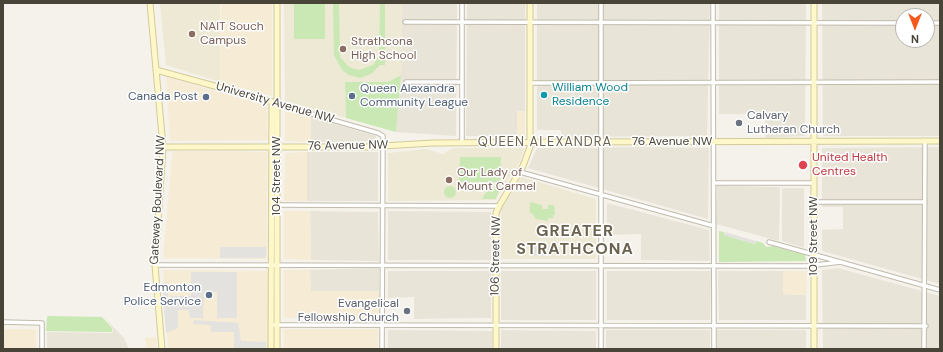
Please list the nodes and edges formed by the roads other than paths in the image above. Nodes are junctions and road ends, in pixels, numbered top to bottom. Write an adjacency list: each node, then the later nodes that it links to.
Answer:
1 (150, 3): 15 (street, Gateway Boulevard NW)
2 (277, 3): 24 (street, 104 Street NW)
3 (462, 3): 9 (street)
4 (530, 3): 10 (street, 106 Street NW)
5 (601, 3): 11 (street)
6 (714, 3): 12 (street)
7 (814, 3): 13 (street, 109 Street NW)
8 (405, 22): 9 (street)
9 (462, 22): 10 (street); 17 (street)
10 (530, 23): 11 (street); 20 (street, 106 Street NW)
11 (601, 23): 12 (street); 21 (street)
12 (714, 23): 13 (street); 22 (street)
13 (814, 23): 14 (street); 18 (street, 109 Street NW)
14 (895, 23)
15 (156, 70): 23 (street, University Avenue NW); 33 (street, Gateway Boulevard NW)
16 (406, 82): 17 (street)
17 (462, 82): 31 (street)
18 (814, 82): 19 (street); 22 (street); 25 (street, 109 Street NW)
19 (940, 82)
20 (530, 83): 21 (street); 28 (street, 106 Street NW)
21 (601, 83): 22 (street); 29 (street)
22 (714, 83): 30 (street)
23 (272, 102): 24 (street, University Avenue NW); 34 (street, 104 Street NW)
24 (277, 104): 32 (street, University Avenue NW); 34 (street, 104 Street NW)
25 (814, 141): 26 (street, 76 Avenue NW); 30 (street, 76 Avenue NW); 37 (street, 109 Street NW)
26 (925, 141): 27 (street, 76 Avenue NW); 40 (street)
27 (940, 141)
28 (530, 142): 29 (street, 76 Avenue NW); 31 (street, 76 Avenue NW); 35 (street, 106 Street NW)
29 (601, 142): 30 (street, 76 Avenue NW); 38 (street)
30 (714, 142): 36 (street)
31 (462, 143): 32 (street, 76 Avenue NW)
32 (383, 146): 34 (street, 76 Avenue NW); 42 (street)
33 (163, 147): 34 (street, 76 Avenue NW); 48 (street, Gateway Boulevard NW)
34 (274, 147): 41 (street, 104 Street NW)
35 (520, 172): 38 (street); 43 (street, 106 Street NW)
36 (714, 183): 37 (street); 44 (street)
37 (814, 183): 39 (street, 109 Street NW)
38 (601, 194): 44 (street); 53 (street)
39 (814, 202): 40 (street); 46 (street, 109 Street NW)
40 (925, 202): 56 (street)
41 (274, 205): 42 (street); 49 (street, 104 Street NW); 50 (street, 104 Street NW)
42 (383, 206): 43 (street); 51 (street)
43 (498, 206): 52 (street, 106 Street NW)
44 (714, 226): 54 (street)
45 (769, 242): 46 (street)
46 (814, 255): 47 (street); 55 (street, 109 Street NW)
47 (841, 262): 55 (street); 56 (street)
48 (155, 265): 49 (street); 68 (street, Gateway Boulevard NW)
49 (270, 265): 50 (street); 62 (street, 104 Street NW)
50 (277, 265): 51 (street); 59 (street, 104 Street NW)
51 (383, 265): 52 (street); 60 (street)
52 (496, 266): 53 (street); 61 (street, 106 Street NW)
53 (601, 266): 54 (street); 63 (street)
54 (714, 266): 55 (street); 64 (street)
55 (814, 266): 65 (street, 109 Street NW)
56 (924, 286): 57 (street); 66 (street)
57 (940, 290)
58 (3, 322): 67 (street)
59 (277, 324): 60 (street); 62 (street); 70 (street, 104 Street NW)
60 (382, 324): 61 (street); 71 (street)
61 (496, 324): 63 (street); 72 (street, 106 Street NW)
62 (271, 325): 69 (street, 104 Street NW)
63 (601, 325): 64 (street); 73 (street)
64 (714, 325): 65 (street); 74 (street)
65 (814, 325): 66 (street); 75 (street, 109 Street NW)
66 (925, 326): 76 (street)
67 (42, 349)
68 (162, 349)
69 (271, 349)
70 (277, 349)
71 (382, 349)
72 (496, 349)
73 (601, 349)
74 (714, 349)
75 (814, 349)
76 (924, 349)

